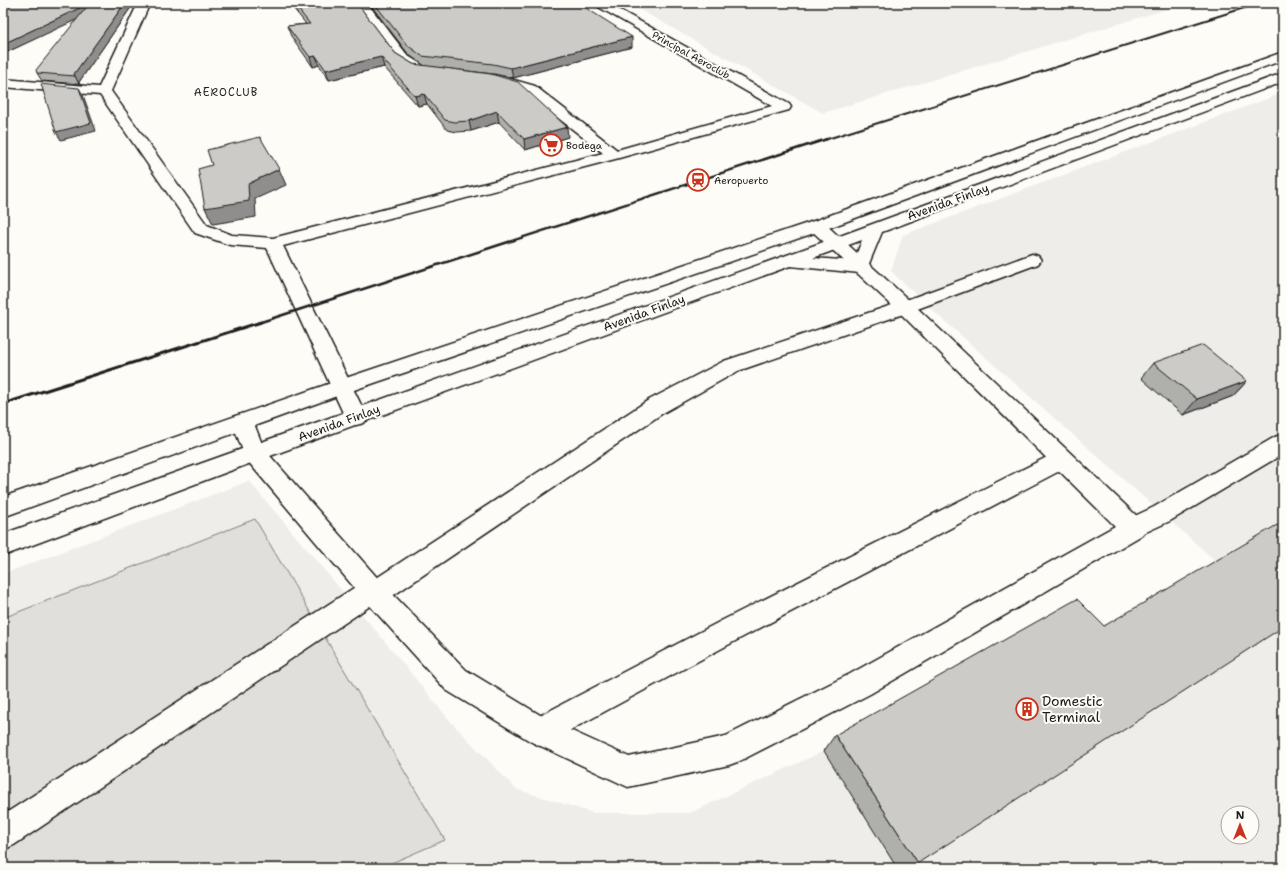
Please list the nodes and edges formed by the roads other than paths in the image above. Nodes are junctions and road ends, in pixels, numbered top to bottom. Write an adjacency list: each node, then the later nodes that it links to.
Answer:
1 (144, 3): 9 (main road)
2 (361, 3): 5 (main road)
3 (599, 3): 10 (main road, Principal Aeroclub)
4 (1283, 56): 11 (main road, Avenida Finlay)
5 (442, 72)
6 (1283, 76): 12 (main road, Avenida Finlay)
7 (487, 78): 10 (main road)
8 (3, 83): 9 (main road)
9 (104, 92): 13 (main road)
10 (614, 155): 13 (main road)
11 (817, 226): 14 (main road); 19 (main road, Avenida Finlay)
12 (874, 229): 14 (main road, Avenida Finlay); 17 (main road)
13 (272, 243): 19 (main road)
14 (835, 244): 16 (main road, Avenida Finlay); 17 (main road)
15 (1032, 260): 18 (main road)
16 (788, 261): 17 (main road); 20 (main road, Avenida Finlay)
17 (860, 267): 18 (main road)
18 (905, 307): 24 (main road); 28 (main road)
19 (341, 387): 20 (main road); 21 (main road, Avenida Finlay)
20 (356, 416): 23 (main road, Avenida Finlay)
21 (243, 422): 23 (main road); 25 (main road, Avenida Finlay)
22 (1283, 443): 26 (main road)
23 (254, 453): 27 (main road, Avenida Finlay); 28 (main road)
24 (1062, 460): 26 (main road); 29 (main road)
25 (3, 507)
26 (1133, 528): 29 (main road)
27 (3, 545)
28 (374, 592): 29 (main road); 30 (main road)
29 (540, 730)
30 (3, 834)

